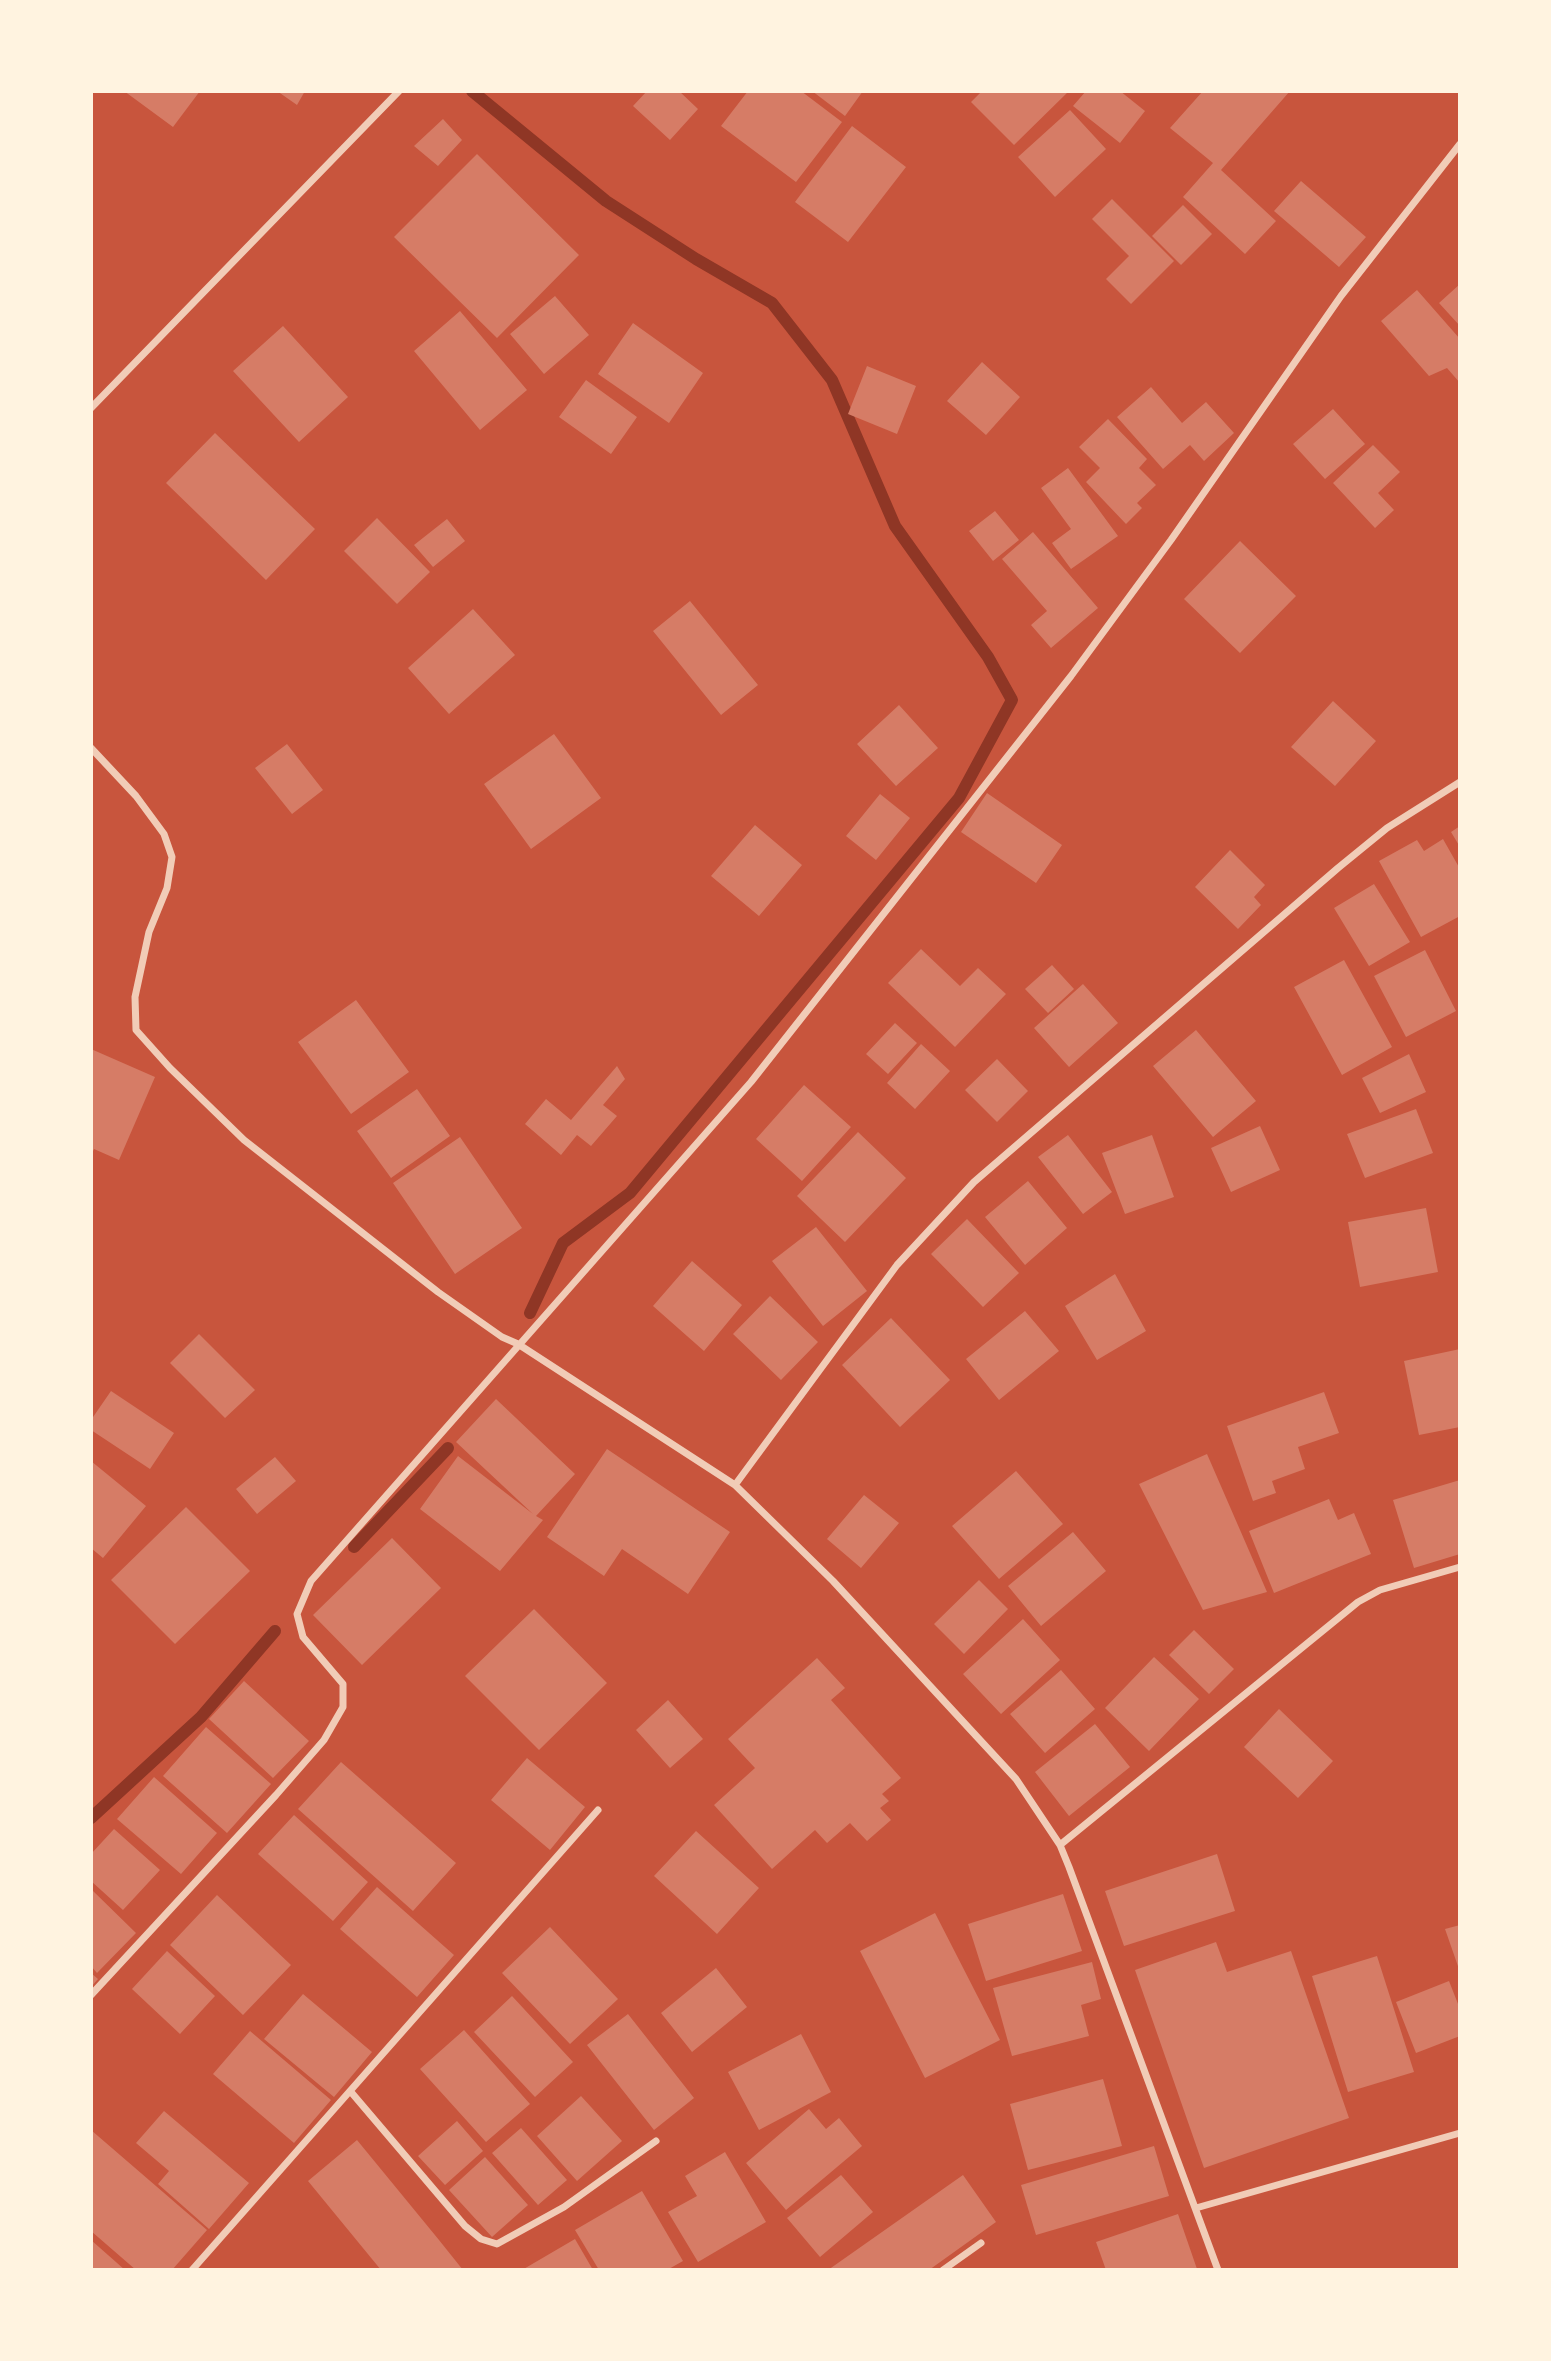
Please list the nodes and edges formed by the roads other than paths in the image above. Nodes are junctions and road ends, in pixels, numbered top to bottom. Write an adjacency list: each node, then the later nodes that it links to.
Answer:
1 (398, 91): 3 (street)
2 (1460, 144): 6 (street)
3 (91, 408)
4 (91, 748): 6 (street)
5 (1460, 782): 7 (street)
6 (518, 1344): 7 (street); 11 (street)
7 (735, 1485): 10 (street)
8 (1460, 1567): 10 (street)
9 (598, 1810): 12 (street)
10 (1060, 1844): 15 (street)
11 (91, 1995)
12 (351, 2092): 14 (street); 17 (street)
13 (1460, 2133): 15 (street)
14 (656, 2141)
15 (1196, 2208): 19 (street)
16 (981, 2243): 18 (street)
17 (192, 2270)
18 (943, 2270)
19 (1218, 2270)

